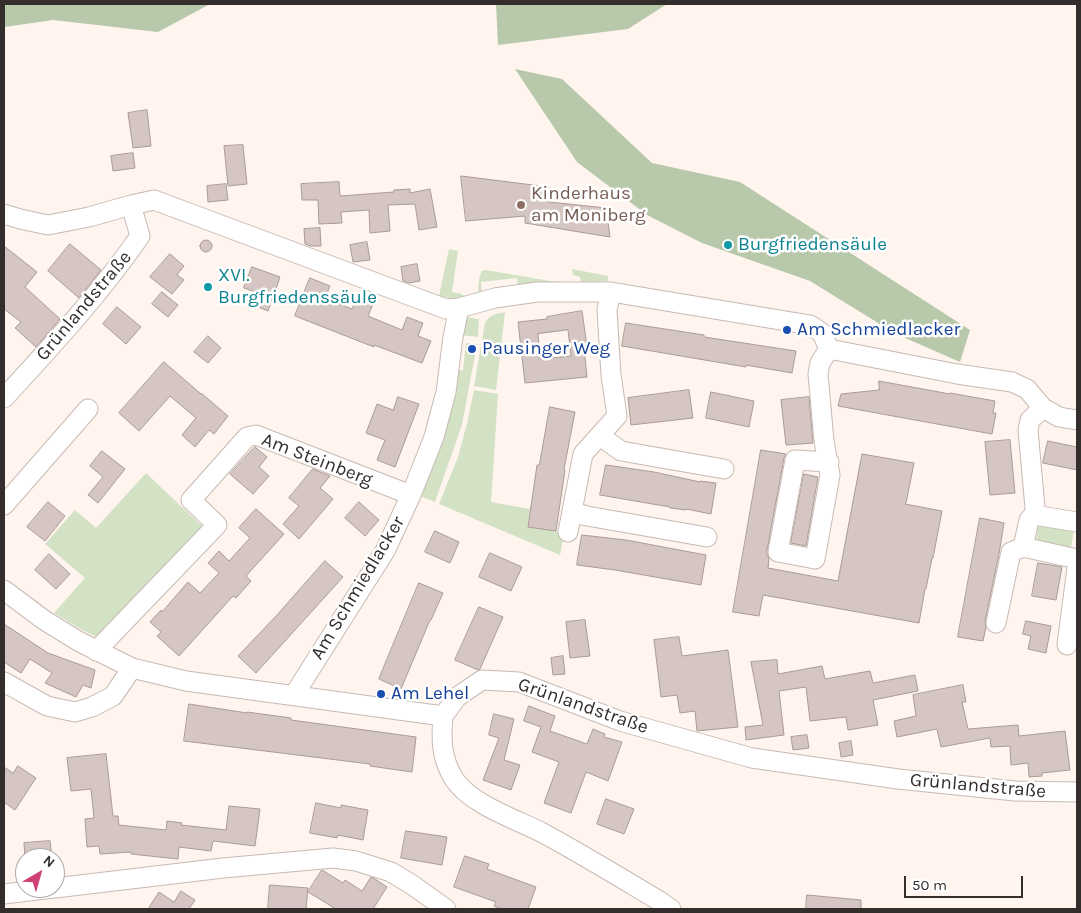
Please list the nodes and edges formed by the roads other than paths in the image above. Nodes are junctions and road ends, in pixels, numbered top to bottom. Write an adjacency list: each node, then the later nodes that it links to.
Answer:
1 (131, 205): 2 (street); 4 (street); 6 (street, Grünlandstraße)
2 (4, 214)
3 (611, 292): 4 (street); 5 (street); 10 (street)
4 (459, 308): 13 (street, Am Schmiedlacker)
5 (829, 349): 8 (street); 11 (street)
6 (4, 398)
7 (88, 408): 14 (street)
8 (1042, 408): 9 (street); 16 (street)
9 (1077, 420)
10 (600, 436): 12 (street); 15 (street)
11 (828, 462): 11 (street)
12 (724, 469)
13 (411, 495): 26 (street, Am Steinberg); 29 (street, Am Schmiedlacker)
14 (4, 506)
15 (572, 512): 18 (street); 19 (street)
16 (1034, 515): 17 (street); 20 (street)
17 (1077, 522)
18 (568, 532)
19 (708, 537)
20 (1024, 547): 21 (street); 24 (street)
21 (1077, 559)
22 (1077, 568): 25 (street)
23 (4, 591): 26 (street)
24 (996, 624)
25 (1066, 645)
26 (96, 651): 27 (street)
27 (132, 668): 28 (street); 29 (street)
28 (4, 682)
29 (294, 695): 30 (street)
30 (442, 716): 31 (street, Grünlandstraße); 34 (street)
31 (1077, 792)
32 (65, 887): 33 (street)
33 (446, 909)
34 (671, 909)

